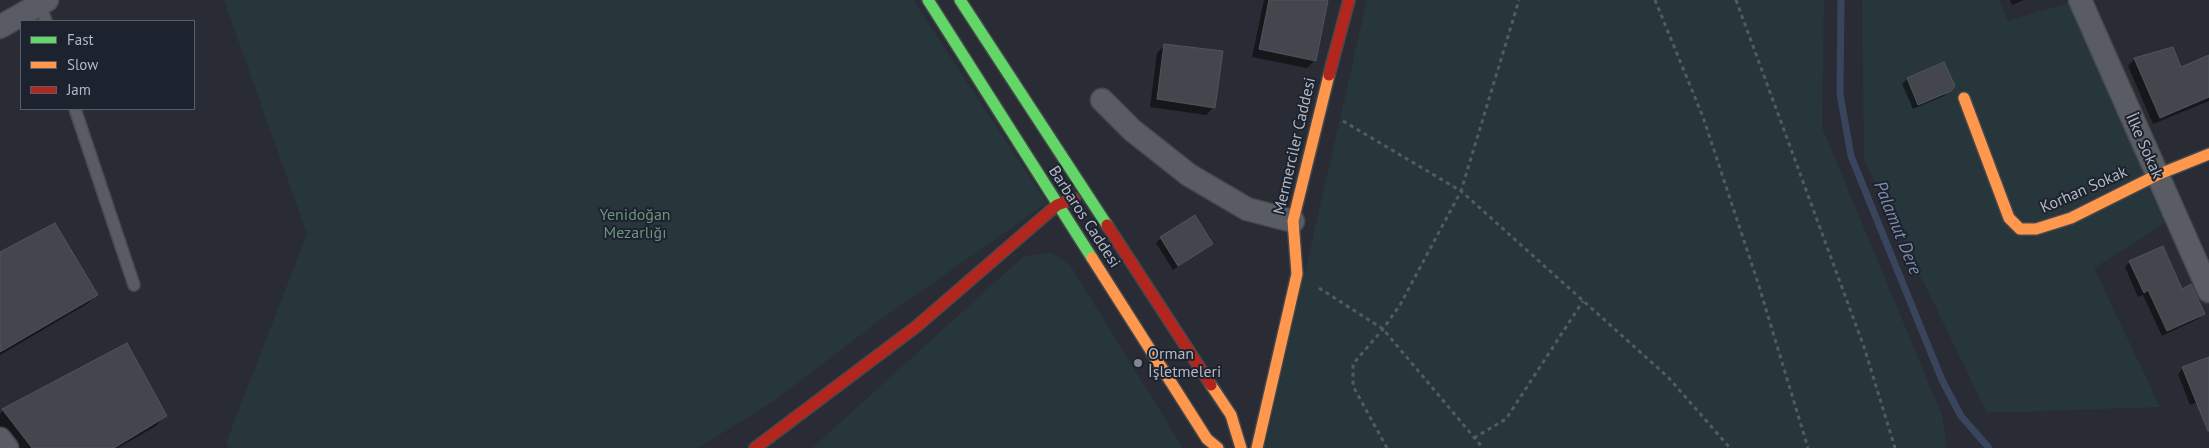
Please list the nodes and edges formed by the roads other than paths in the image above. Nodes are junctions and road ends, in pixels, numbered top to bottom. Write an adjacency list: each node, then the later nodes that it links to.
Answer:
1 (928, 0): 13 (street, Barbaros Caddesi)
2 (960, 0): 12 (street, Barbaros Caddesi)
3 (1349, 0): 14 (street, Mermerciler Caddesi)
4 (2080, 0): 11 (street, İlke Sokak)
5 (44, 8): 6 (street)
6 (0, 27)
7 (1964, 98): 11 (street, Korhan Sokak)
8 (1102, 100): 14 (street)
9 (75, 110): 15 (lane)
10 (2209, 154): 11 (street, Korhan Sokak)
11 (2157, 175): 16 (street, İlke Sokak)
12 (1085, 194): 13 (street); 22 (street, Barbaros Caddesi)
13 (1057, 205): 18 (street); 21 (street, Barbaros Caddesi)
14 (1293, 222): 23 (street, Mermerciler Caddesi)
15 (134, 285)
16 (2209, 291)
17 (0, 439): 19 (street)
18 (778, 441): 20 (street)
19 (7, 448)
20 (755, 448)
21 (1218, 448)
22 (1241, 448)
23 (1257, 448)

